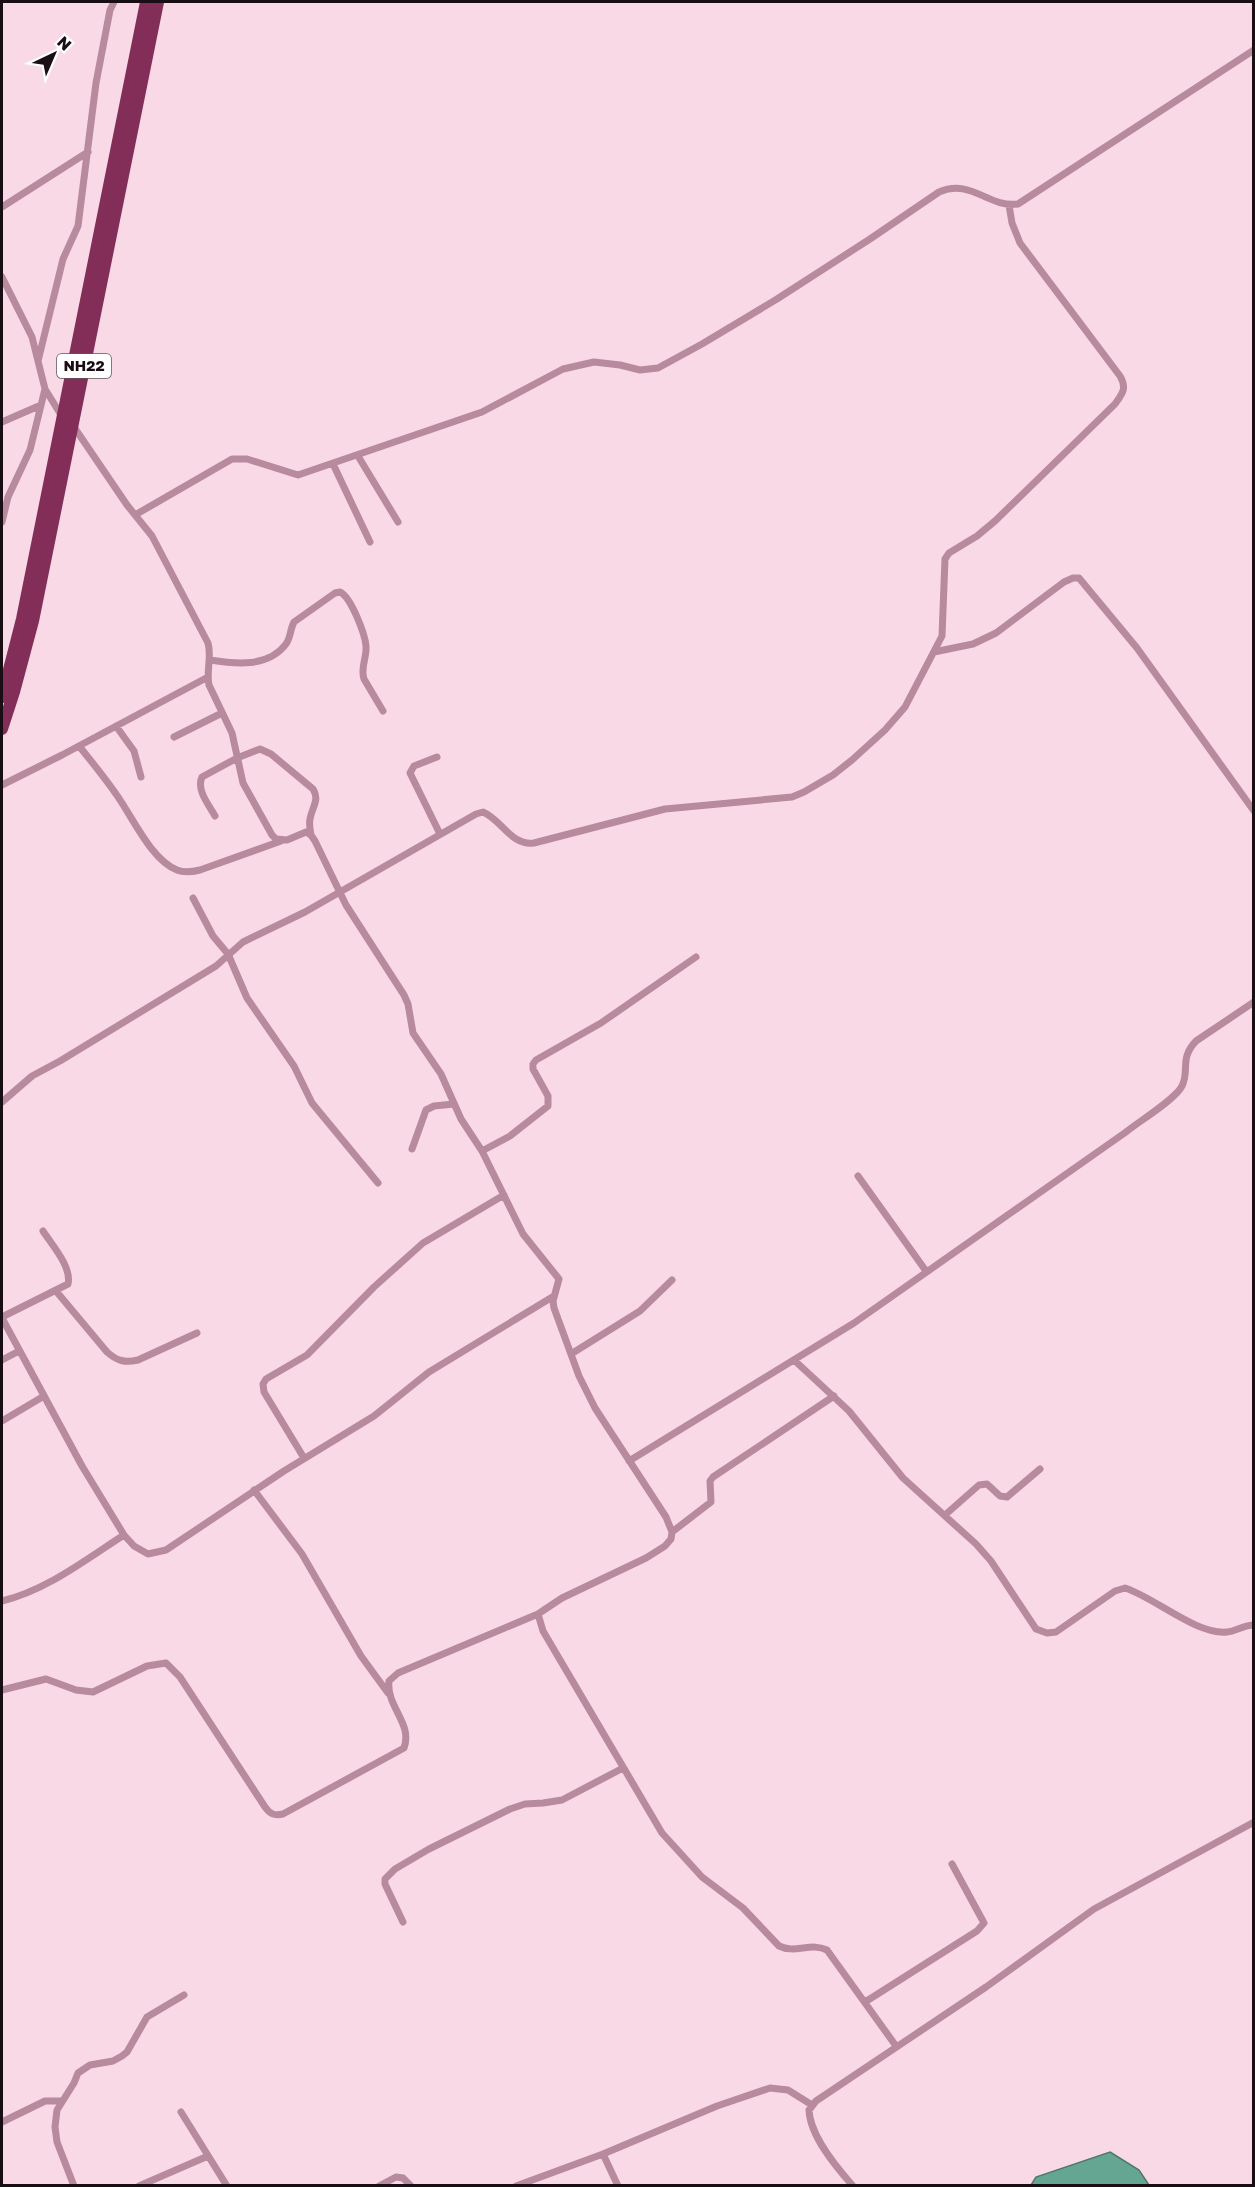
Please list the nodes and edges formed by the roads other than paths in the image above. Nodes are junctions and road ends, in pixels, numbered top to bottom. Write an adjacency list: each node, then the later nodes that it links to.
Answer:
1 (114, 2): 5 (street)
2 (146, 2): 12 (highway, NH22)
3 (158, 2): 12 (highway, NH22)
4 (1254, 51): 6 (street)
5 (88, 152): 7 (street); 9 (street)
6 (1009, 205): 14 (street); 20 (street)
7 (2, 207)
8 (2, 277): 9 (street)
9 (38, 361): 10 (street)
10 (45, 389): 11 (street); 12 (street)
11 (41, 405): 13 (street); 17 (street)
12 (67, 421): 16 (street); 23 (highway, NH22); 27 (highway, NH22)
13 (2, 422)
14 (358, 456): 15 (street); 18 (street)
15 (333, 464): 16 (street); 19 (street)
16 (135, 515): 21 (street)
17 (2, 522)
18 (398, 522)
19 (370, 542)
20 (934, 652): 34 (street); 36 (street)
21 (210, 660): 22 (street); 24 (street)
22 (208, 677): 25 (street); 26 (street)
23 (2, 697)
24 (383, 711)
25 (222, 712): 28 (street); 31 (street)
26 (116, 726): 29 (street); 32 (street)
27 (2, 729)
28 (174, 737)
29 (79, 746): 33 (street); 38 (street)
30 (437, 757): 36 (street)
31 (237, 758): 35 (street); 37 (street); 38 (street)
32 (141, 777)
33 (2, 785)
34 (1254, 812)
35 (215, 816)
36 (440, 834): 39 (street)
37 (311, 835): 38 (street); 39 (street)
38 (281, 841)
39 (339, 892): 41 (street); 45 (street)
40 (193, 898): 41 (street)
41 (228, 954): 44 (street); 49 (street)
42 (696, 957): 47 (street)
43 (1254, 1002): 52 (street)
44 (2, 1102)
45 (454, 1104): 46 (street); 47 (street)
46 (412, 1149)
47 (482, 1151): 50 (street)
48 (858, 1176): 52 (street)
49 (378, 1183)
50 (504, 1196): 55 (street); 65 (street)
51 (43, 1231): 54 (street)
52 (926, 1270): 61 (street)
53 (672, 1280): 59 (street)
54 (56, 1292): 56 (street); 57 (street)
55 (554, 1296): 59 (street); 65 (street)
56 (2, 1317): 58 (street)
57 (197, 1333)
58 (19, 1351): 60 (street); 62 (street)
59 (571, 1354): 66 (street)
60 (2, 1360)
61 (794, 1360): 63 (street); 66 (street)
62 (44, 1396): 64 (street); 71 (street)
63 (834, 1396): 69 (street); 70 (street)
64 (2, 1421)
65 (304, 1458): 68 (street)
66 (629, 1461): 70 (street)
67 (1040, 1469): 69 (street)
68 (254, 1491): 71 (street); 76 (street)
69 (945, 1515): 74 (street)
70 (672, 1532): 73 (street)
71 (124, 1535): 72 (street)
72 (2, 1601)
73 (538, 1614): 76 (street); 77 (street)
74 (1254, 1624)
75 (2, 1690): 76 (street)
76 (388, 1693)
77 (623, 1768): 80 (street); 82 (street)
78 (1254, 1822): 83 (street)
79 (952, 1864): 82 (street)
80 (403, 1922)
81 (184, 1995): 84 (street)
82 (865, 2002): 83 (street)
83 (896, 2046): 85 (street)
84 (62, 2101): 87 (street); 90 (street)
85 (812, 2105): 88 (street); 97 (street)
86 (180, 2112): 89 (street)
87 (2, 2122)
88 (603, 2154): 95 (street); 96 (street)
89 (208, 2156): 91 (street); 92 (street)
90 (74, 2186)
91 (139, 2186)
92 (227, 2186)
93 (379, 2186): 94 (street)
94 (411, 2186)
95 (516, 2186)
96 (618, 2186)
97 (853, 2186)

